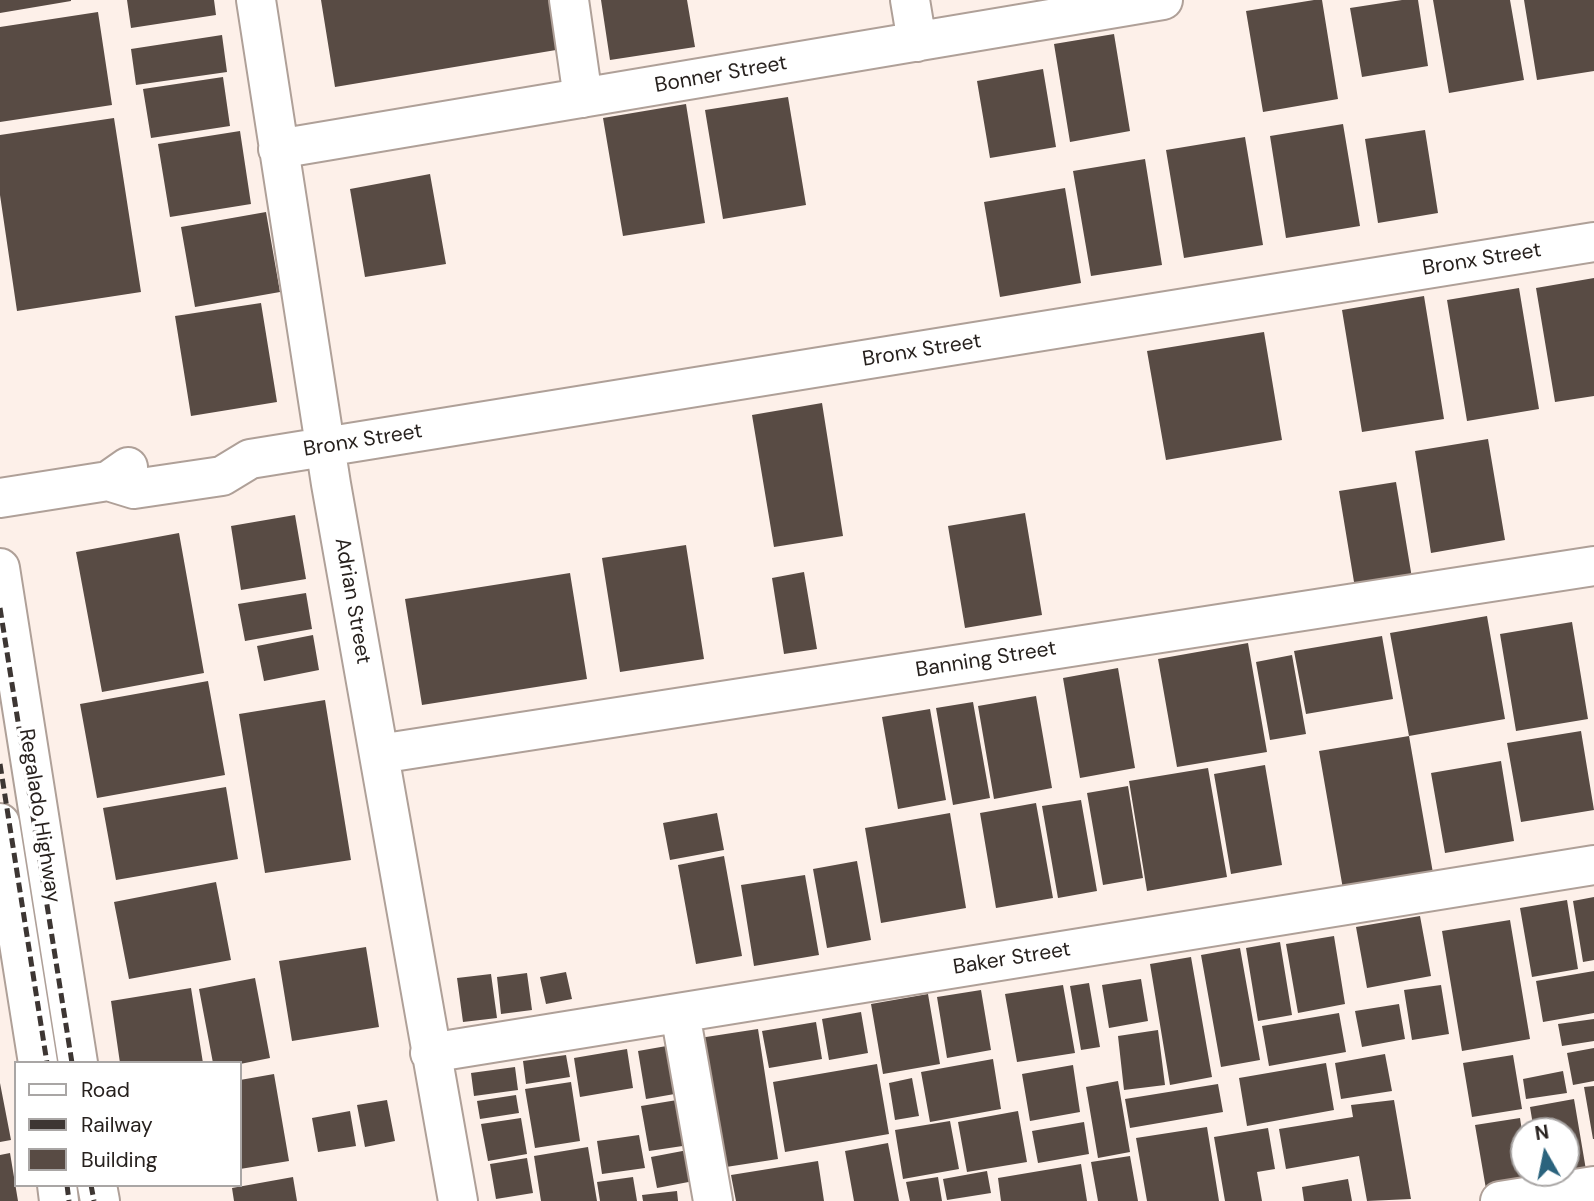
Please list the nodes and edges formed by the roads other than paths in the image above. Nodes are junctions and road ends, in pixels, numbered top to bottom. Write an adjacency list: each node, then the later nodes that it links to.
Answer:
1 (256, 0): 7 (street, Adrian Street)
2 (569, 0): 6 (street)
3 (911, 0): 5 (street)
4 (1163, 0): 5 (street, Bonner Street)
5 (917, 41): 6 (street, Bonner Street)
6 (583, 98): 7 (street, Bonner Street)
7 (278, 149): 9 (street, Adrian Street)
8 (1594, 242): 9 (street, Bronx Street)
9 (326, 447): 10 (street, Bronx Street); 13 (street, Adrian Street)
10 (0, 498)
11 (1594, 566): 13 (street, Banning Street)
12 (0, 568): 19 (street, Regalado Highway)
13 (379, 754): 17 (street, Adrian Street)
14 (0, 823): 18 (street, Regalado Highway)
15 (1594, 865): 16 (street, Baker Street)
16 (680, 1013): 17 (street, Baker Street); 22 (street)
17 (430, 1053): 21 (street, Adrian Street)
18 (38, 1061)
19 (78, 1061)
20 (1594, 1186): 23 (street)
21 (458, 1201)
22 (713, 1201)
23 (1500, 1201)

